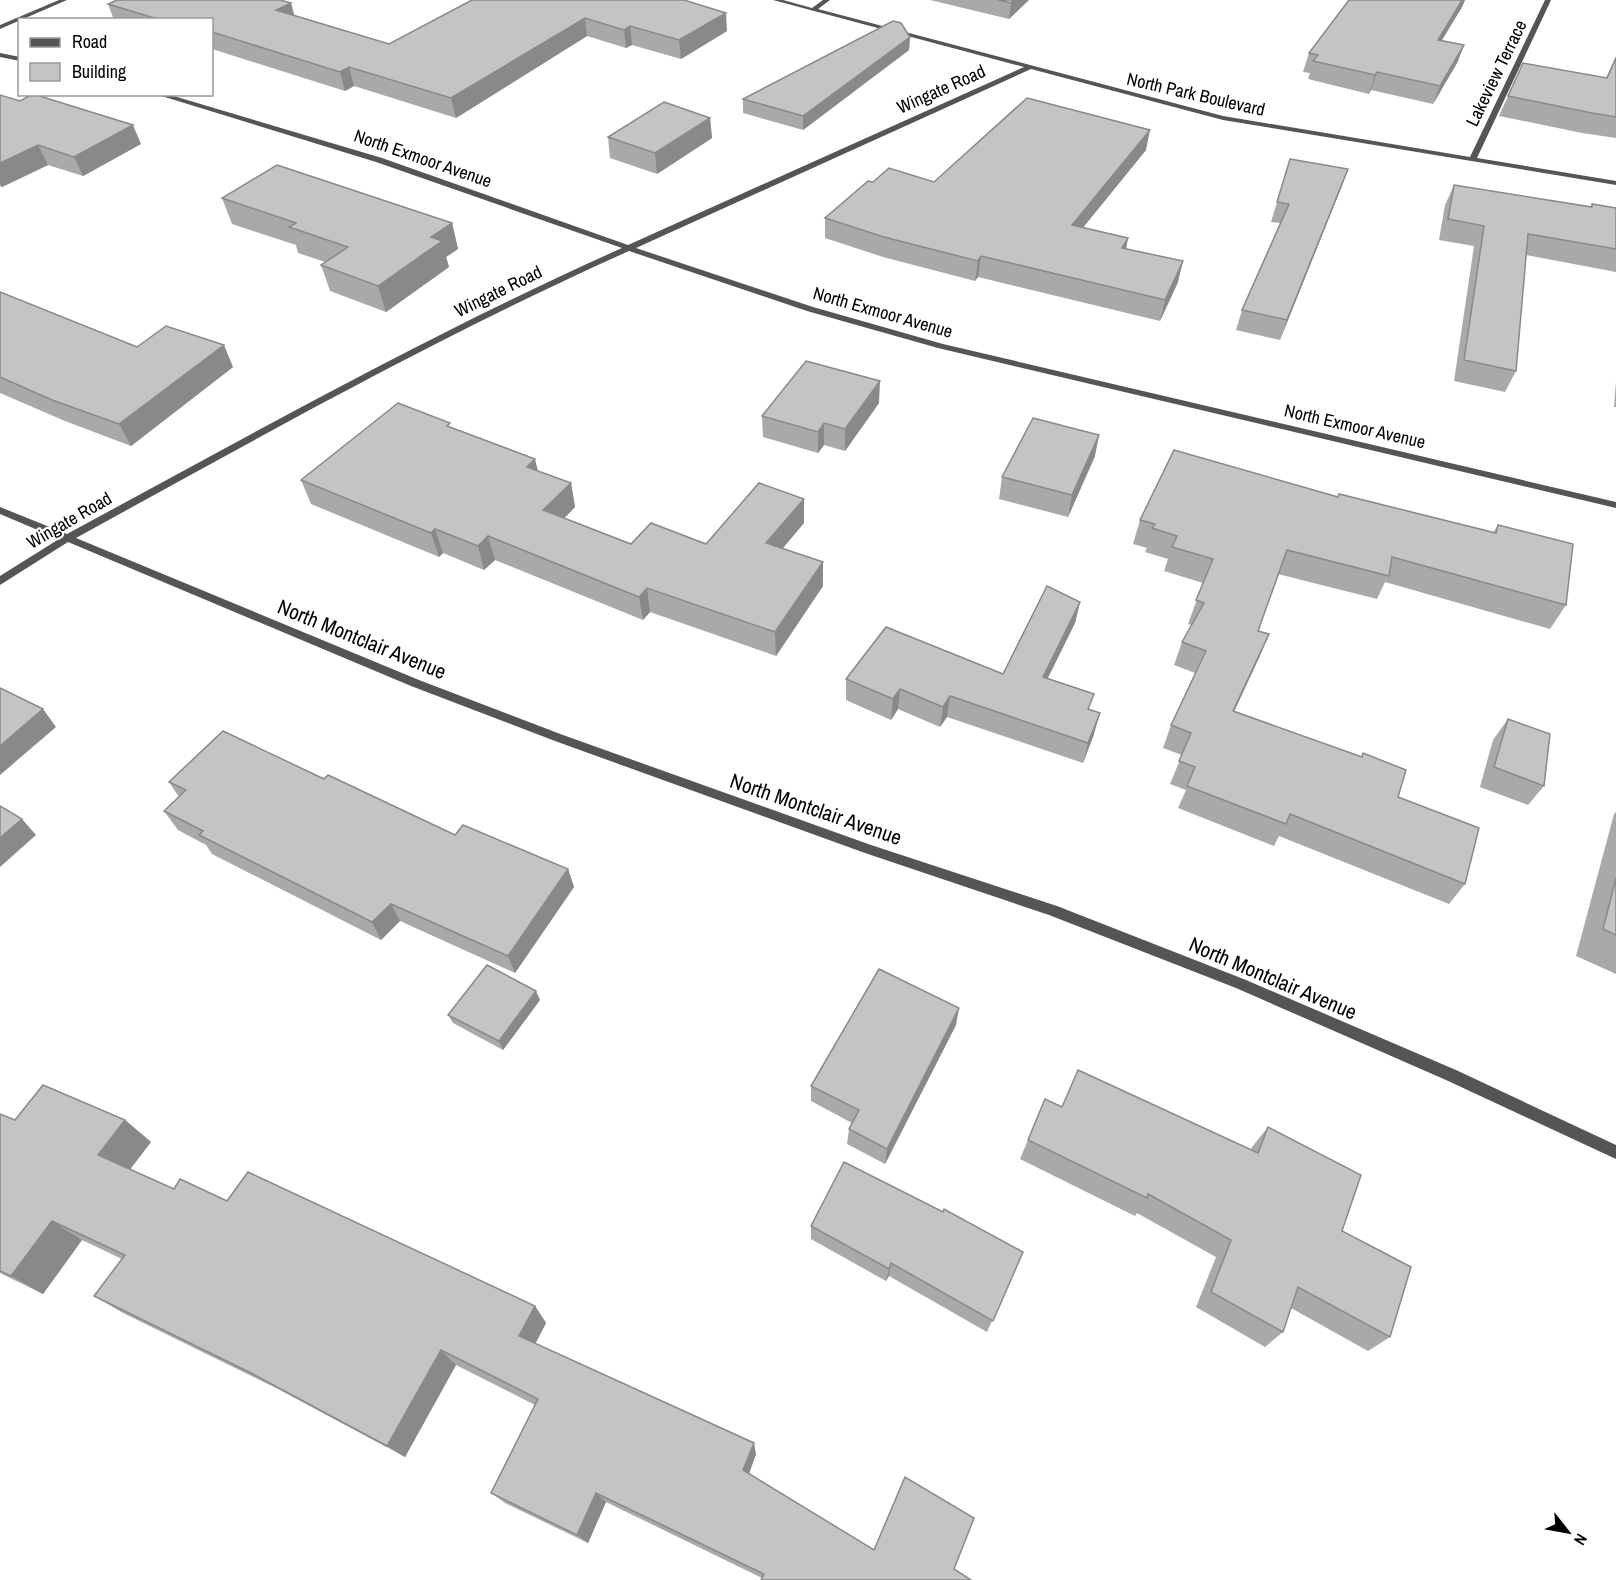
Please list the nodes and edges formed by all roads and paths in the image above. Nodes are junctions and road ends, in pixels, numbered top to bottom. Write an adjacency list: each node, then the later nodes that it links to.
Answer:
1 (64, 0): 6 (street)
2 (776, 0): 5 (street, North Park Boulevard)
3 (827, 0): 5 (street)
4 (1548, 0): 13 (street, Lakeview Terrace)
5 (813, 10): 11 (street, North Park Boulevard)
6 (21, 18)
7 (18, 19): 8 (street)
8 (0, 27)
9 (0, 55): 10 (street)
10 (18, 59)
11 (1030, 68): 13 (street, North Park Boulevard); 15 (street, Wingate Road)
12 (165, 96): 15 (street, North Exmoor Avenue)
13 (1472, 160): 14 (street, North Park Boulevard)
14 (1616, 183)
15 (629, 247): 16 (street, North Exmoor Avenue); 18 (street, Wingate Road)
16 (1616, 505)
17 (0, 510): 18 (street, North Montclair Avenue)
18 (68, 538): 19 (street, Wingate Road); 20 (street, North Montclair Avenue)
19 (0, 581)
20 (1616, 1152)

